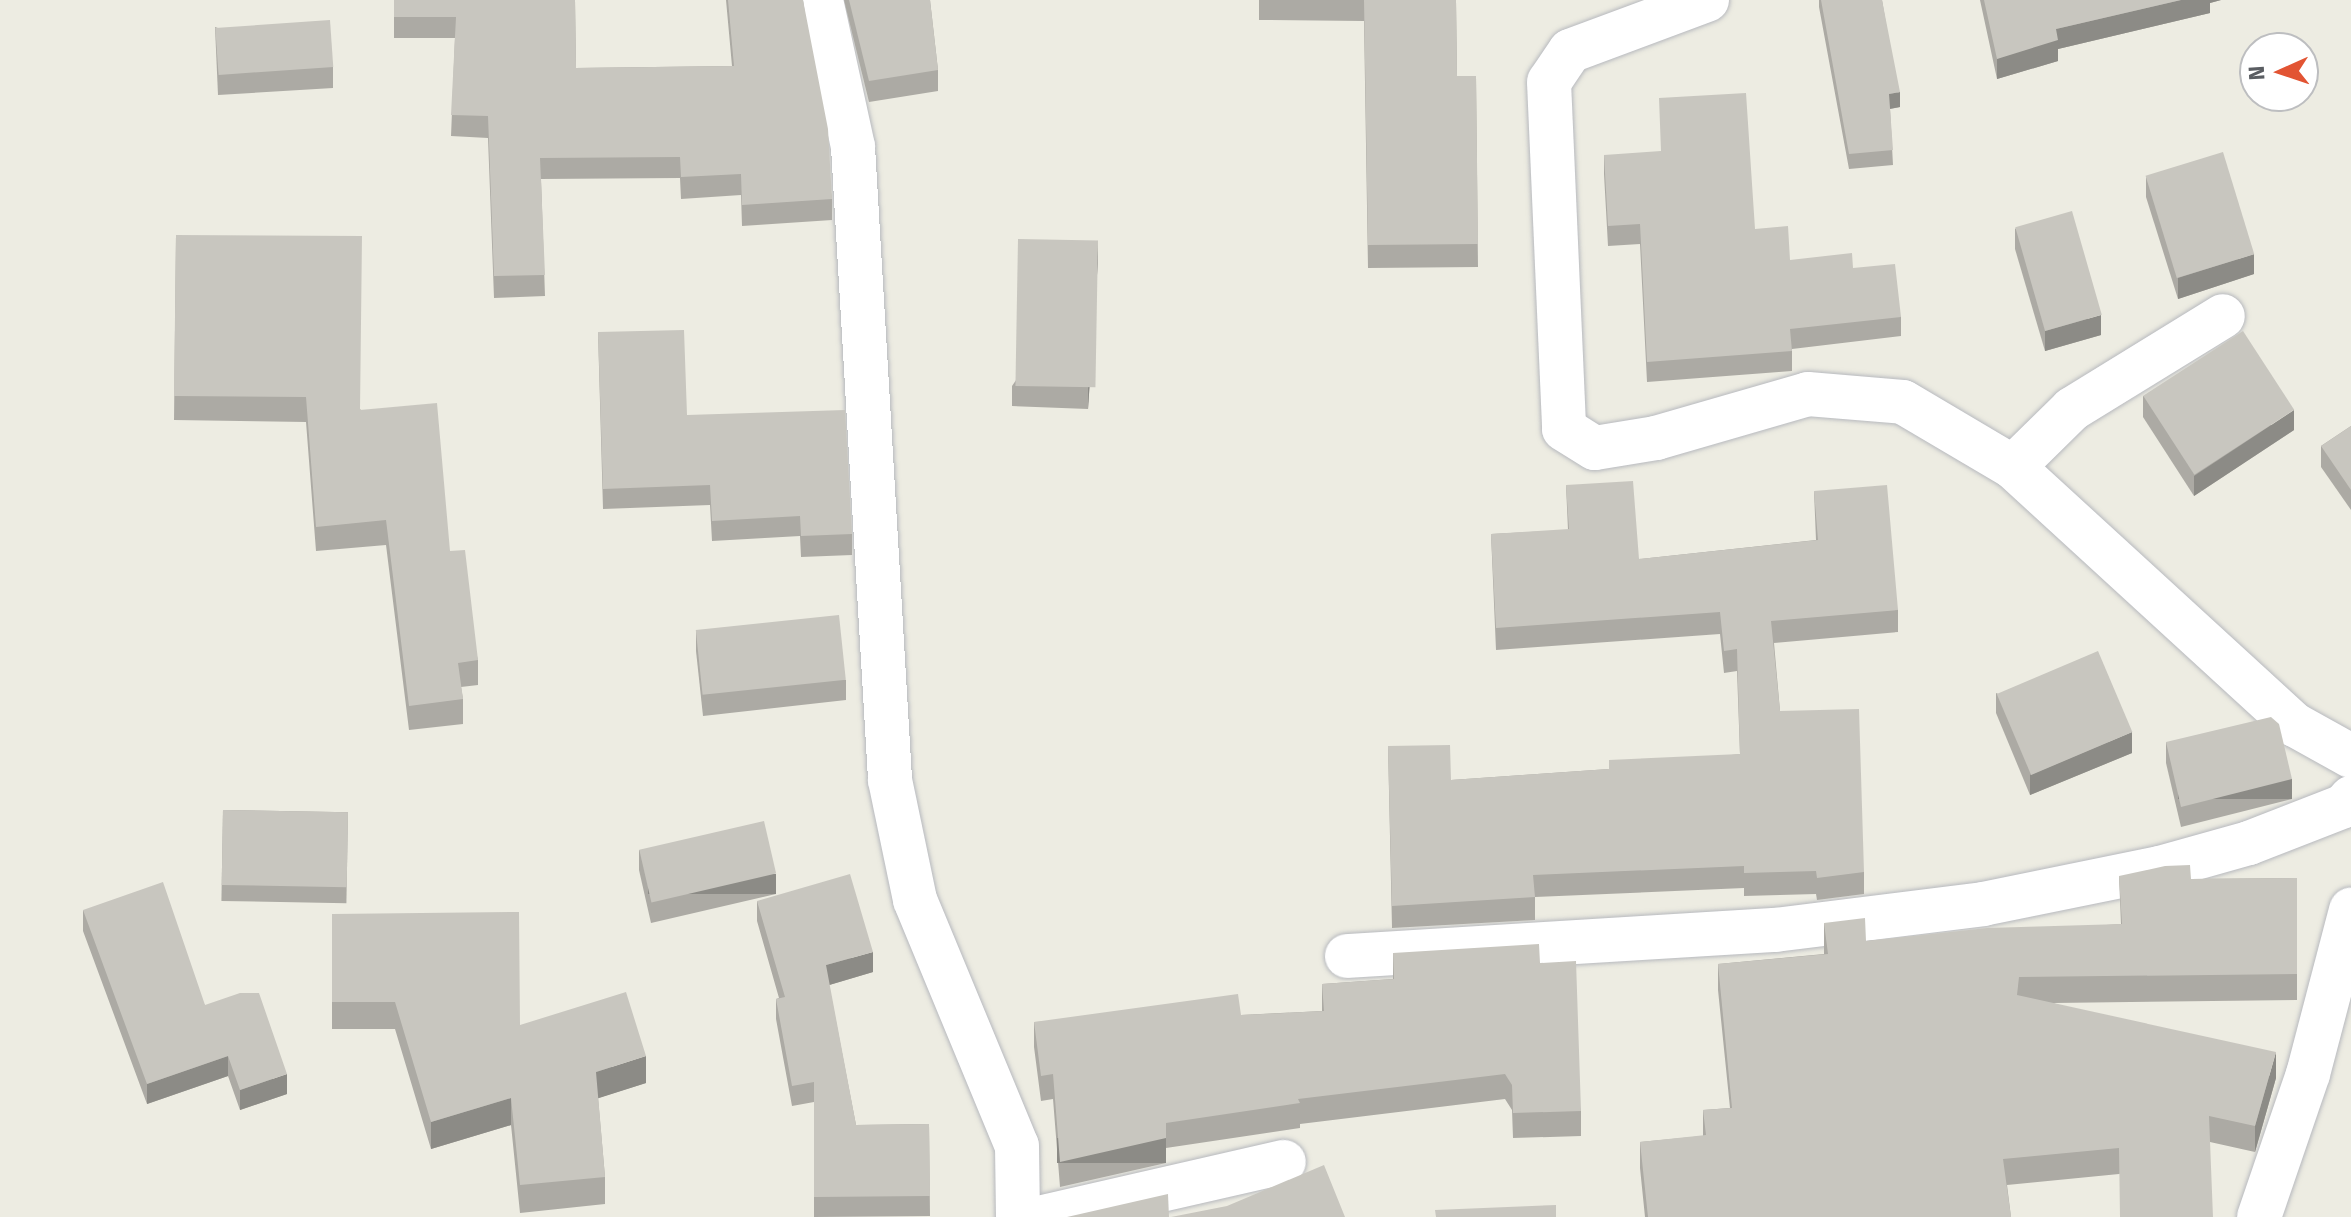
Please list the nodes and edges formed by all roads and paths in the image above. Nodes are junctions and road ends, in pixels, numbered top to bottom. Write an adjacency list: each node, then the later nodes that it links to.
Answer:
1 (821, 0): 10 (street)
2 (1707, 0): 4 (street)
3 (2223, 316): 4 (street)
4 (2013, 467): 5 (street)
5 (2351, 756)
6 (2351, 798): 8 (street)
7 (2351, 910): 12 (street)
8 (1347, 956)
9 (1284, 1162): 11 (street)
10 (1018, 1217)
11 (1043, 1217)
12 (2259, 1217)

